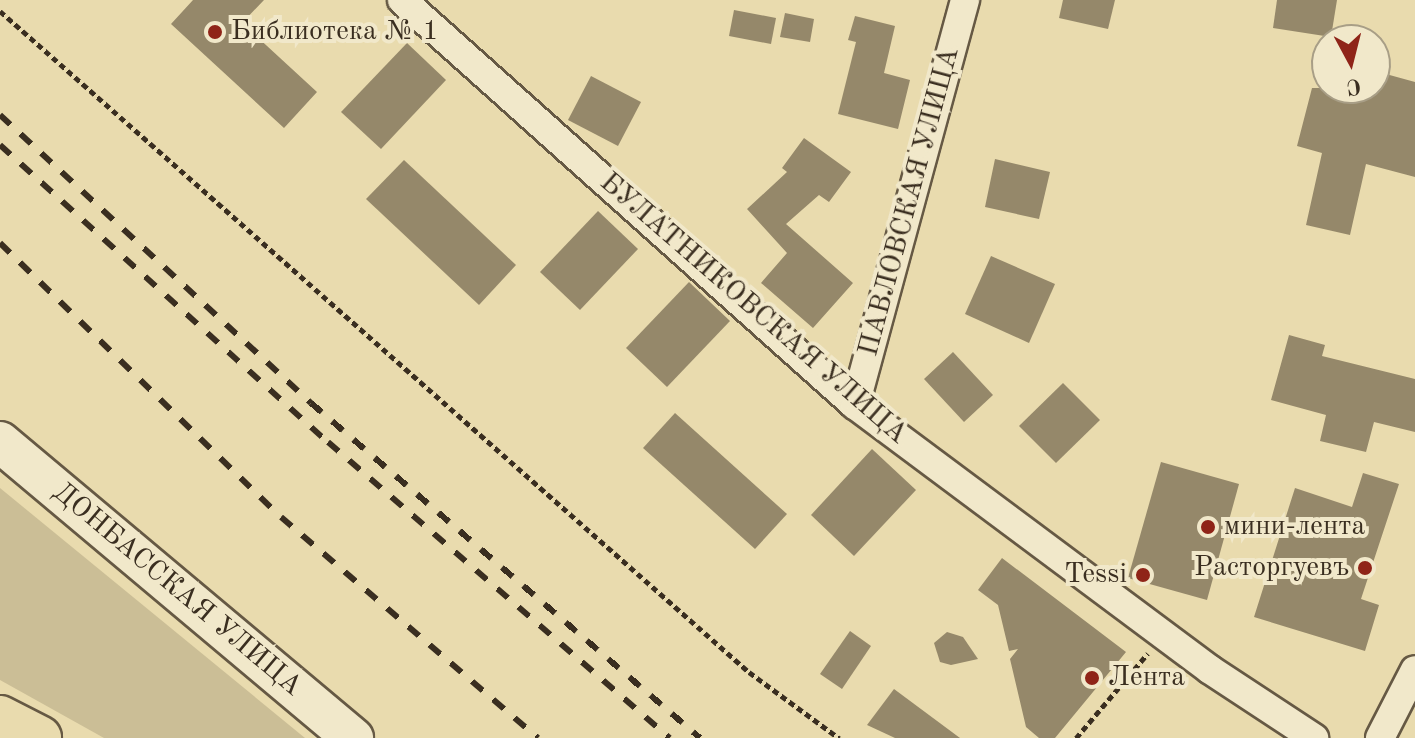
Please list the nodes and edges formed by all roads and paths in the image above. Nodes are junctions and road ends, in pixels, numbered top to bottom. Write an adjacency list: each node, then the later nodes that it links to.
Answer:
1 (402, 0): 4 (street, БУЛАТНИКОВСКАЯ УЛИЦА)
2 (965, 0): 4 (street, ПАВЛОВСКАЯ УЛИЦА)
3 (0, 11): 11 (path)
4 (855, 405): 6 (street, БУЛАТНИКОВСКАЯ УЛИЦА)
5 (0, 442): 10 (street, ДОНБАССКАЯ УЛИЦА)
6 (1163, 635): 12 (path); 13 (street, БУЛАТНИКОВСКАЯ УЛИЦА)
7 (1415, 670): 14 (street)
8 (0, 718): 9 (highway)
9 (39, 738)
10 (353, 738)
11 (839, 738)
12 (1076, 738)
13 (1314, 738)
14 (1380, 738)

